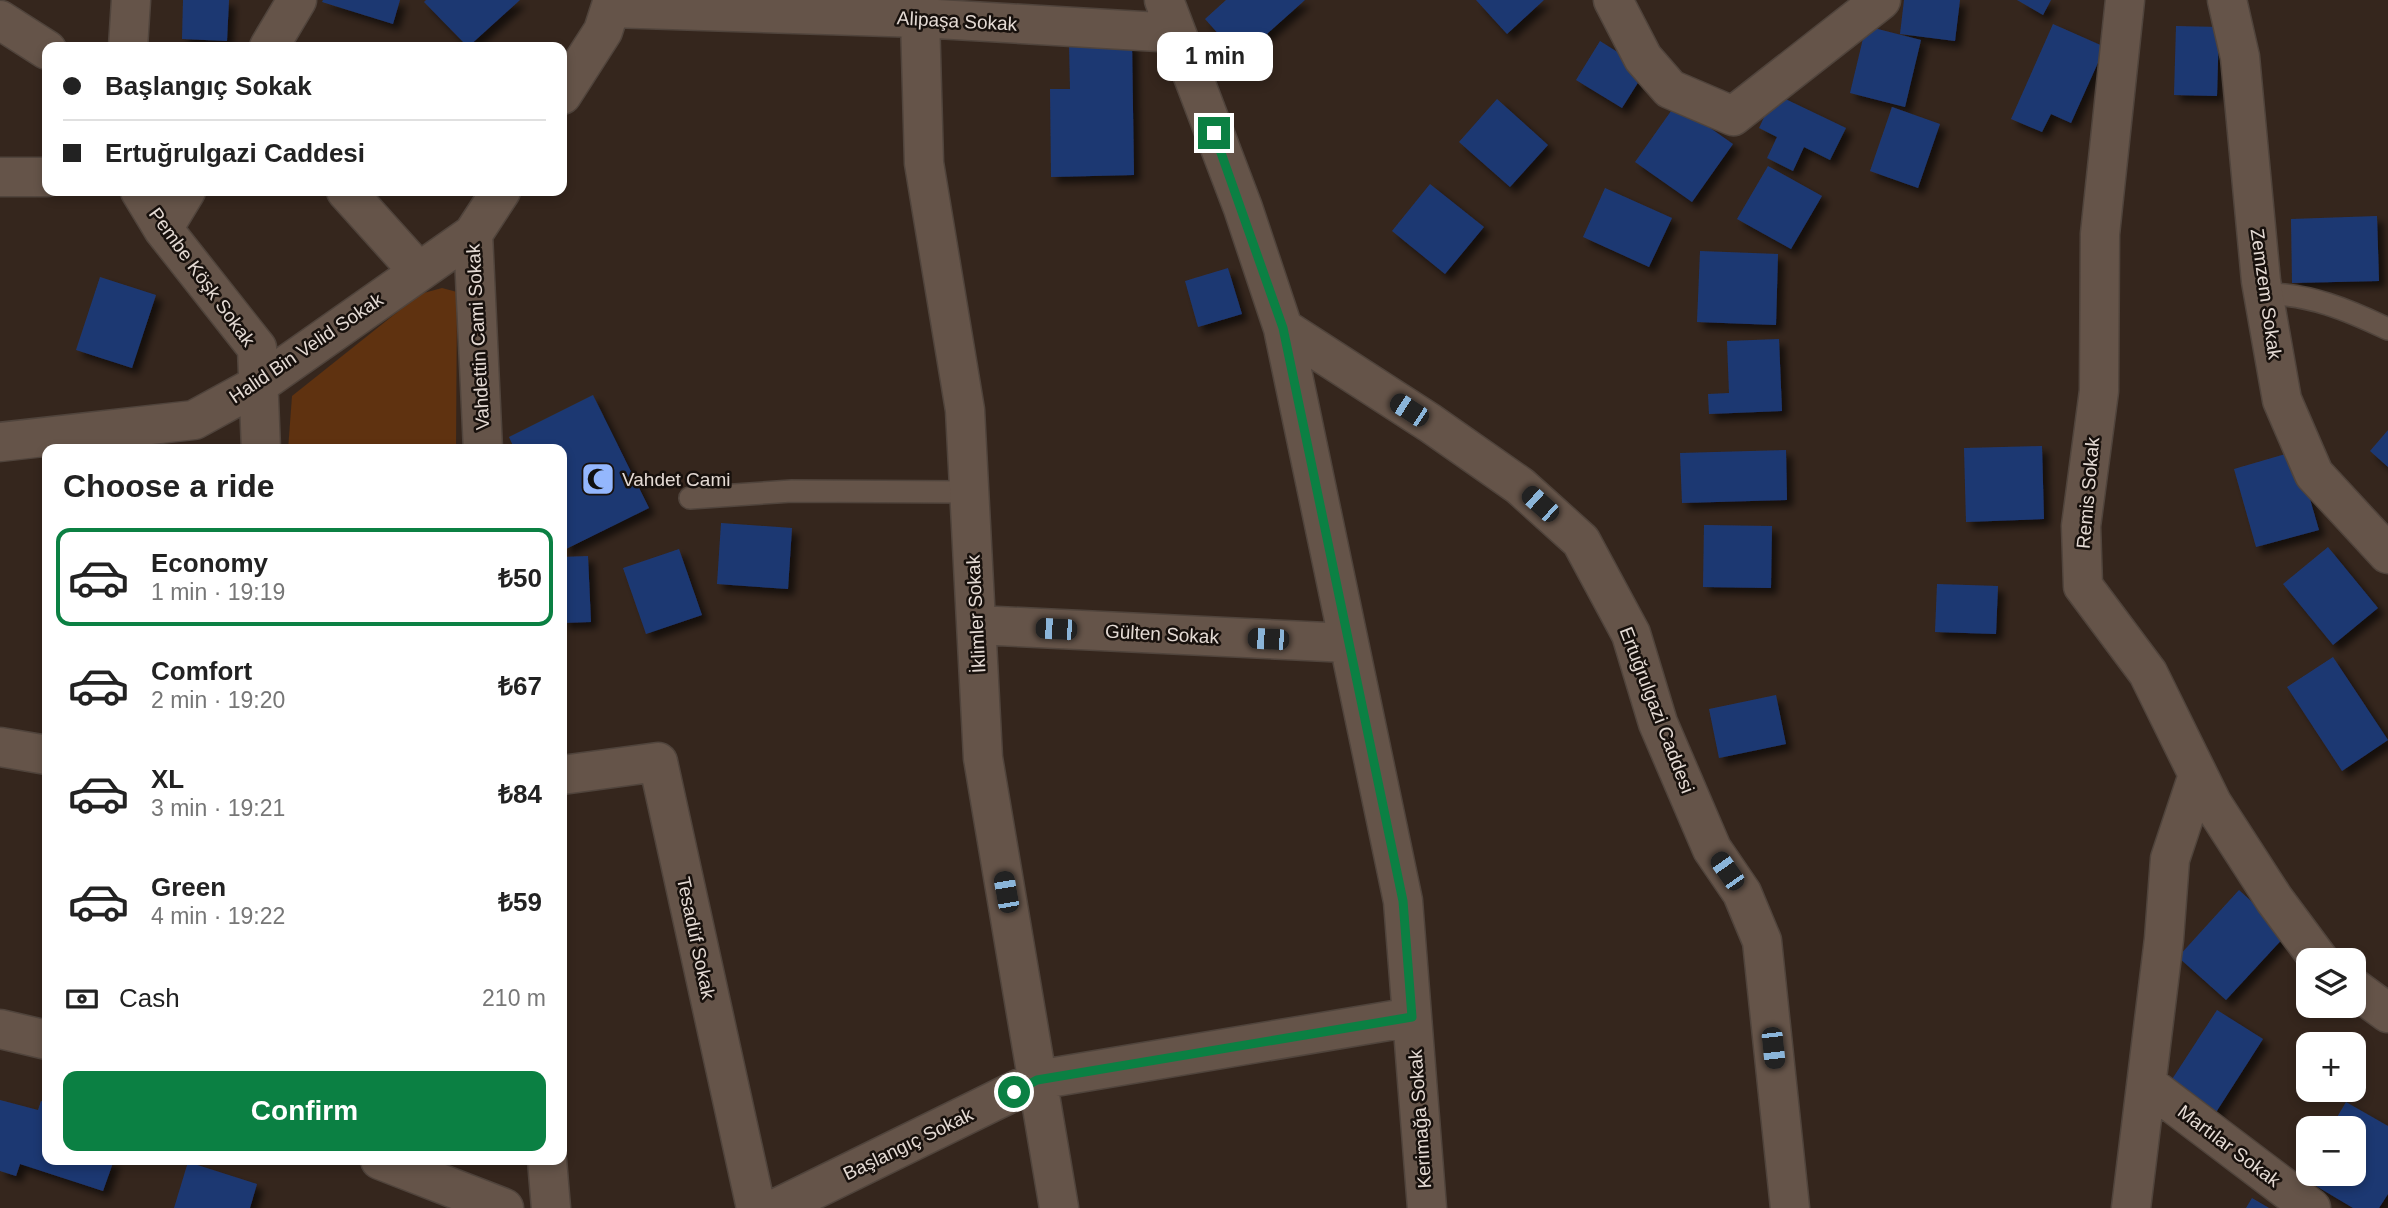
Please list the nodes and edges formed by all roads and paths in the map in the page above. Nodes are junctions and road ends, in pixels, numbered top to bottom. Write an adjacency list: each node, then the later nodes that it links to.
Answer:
1 (131, 0): 11 (street)
2 (297, 0): 12 (street)
3 (1613, 0): 4 (street)
4 (1881, 0)
5 (2124, 0): 39 (street, Remis Sokak)
6 (2227, 0): 24 (street, Zemzem Sokak)
7 (612, 4): 9 (street, Alipaşa Sokak); 14 (street)
8 (1170, 17): 9 (street, Alipaşa Sokak); 25 (street)
9 (920, 18): 31 (street, İklimler Sokak)
10 (0, 20): 13 (street)
11 (128, 42)
12 (272, 42)
13 (42, 47)
14 (567, 87)
15 (0, 177): 16 (street)
16 (42, 177)
17 (143, 196): 21 (street, Pembe Köşk Sokak)
18 (183, 196): 21 (street)
19 (351, 196): 23 (street)
20 (498, 196): 22 (street, Vahdettin Cami Sokak)
21 (163, 229): 27 (street, Pembe Köşk Sokak)
22 (473, 234): 23 (street, Halid Bin Velid Sokak); 30 (street, Vahdettin Cami Sokak)
23 (419, 272): 27 (street, Halid Bin Velid Sokak)
24 (2263, 294): 26 (lane); 33 (street, Zemzem Sokak)
25 (1283, 328): 35 (street, Kerimağa Sokak); 56 (street, Ertuğrulgazi Caddesi)
26 (2388, 329)
27 (258, 385): 28 (street, Halid Bin Velid Sokak); 29 (street, Pembe Köşk Sokak)
28 (0, 442)
29 (261, 444)
30 (483, 444)
31 (969, 492): 32 (lane); 34 (street, İklimler Sokak)
32 (690, 498)
33 (2388, 554)
34 (977, 625): 35 (street, Gülten Sokak); 46 (street, İklimler Sokak)
35 (1348, 643): 43 (street, Kerimağa Sokak)
36 (0, 747): 37 (street)
37 (42, 754)
38 (567, 774): 52 (street, Tesadüf Sokak)
39 (2198, 775): 40 (street, Remis Sokak); 47 (street)
40 (2311, 948)
41 (2366, 997): 42 (street)
42 (2388, 1013)
43 (1412, 1017): 46 (street, Başlangıç Sokak); 55 (street, Kerimağa Sokak)
44 (0, 1029): 45 (street)
45 (42, 1040)
46 (1037, 1080): 53 (street, Başlangıç Sokak); 54 (street, İklimler Sokak)
47 (2147, 1084): 57 (street); 58 (street, Martılar Sokak)
48 (393, 1165): 50 (street)
49 (547, 1165): 51 (street)
50 (505, 1208)
51 (551, 1208)
52 (756, 1208)
53 (777, 1208)
54 (1059, 1208)
55 (1427, 1208)
56 (1790, 1208)
57 (2131, 1208)
58 (2311, 1208)

